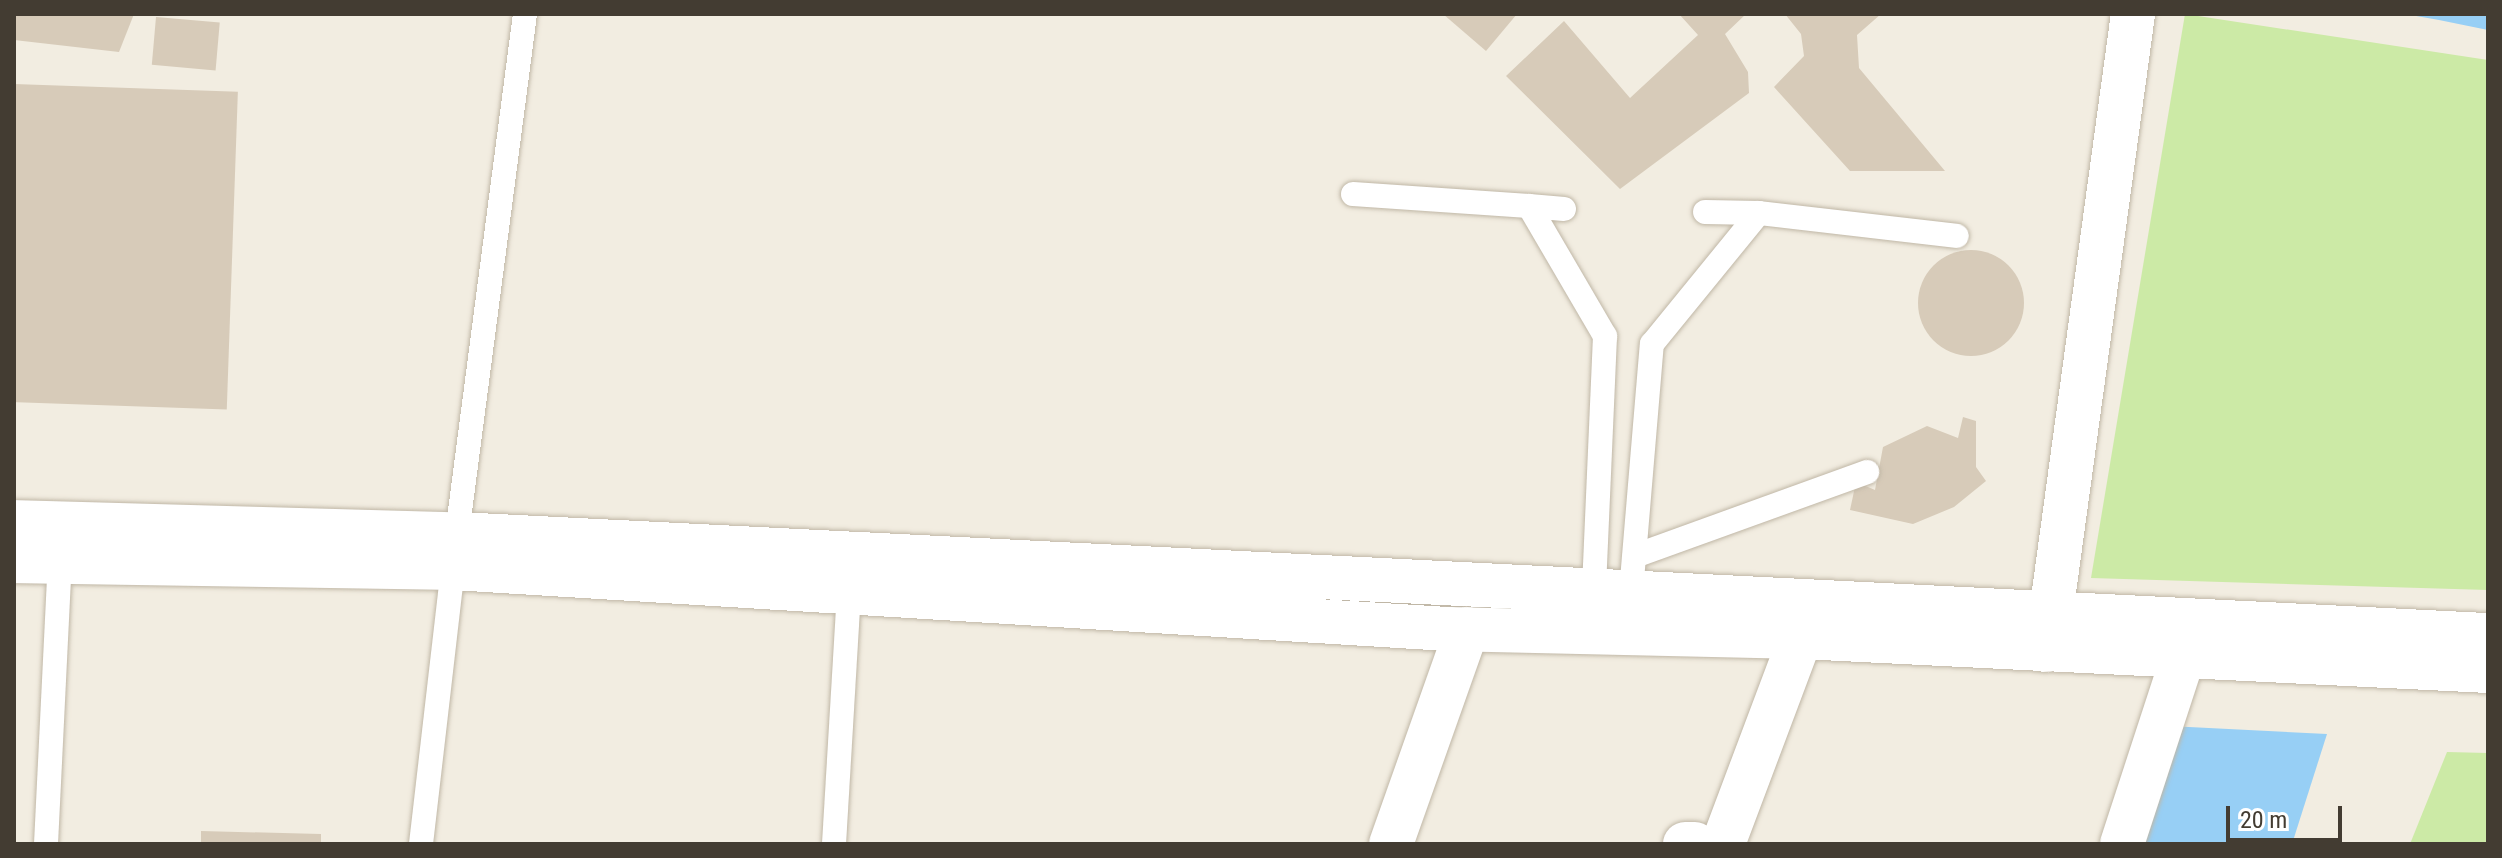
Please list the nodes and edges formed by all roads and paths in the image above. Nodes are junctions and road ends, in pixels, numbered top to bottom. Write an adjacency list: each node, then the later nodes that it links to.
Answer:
1 (525, 14): 12 (lane)
2 (2133, 14): 17 (street)
3 (1353, 194): 4 (lane)
4 (1529, 206): 5 (lane); 15 (lane)
5 (1564, 209)
6 (1705, 212): 7 (lane)
7 (1759, 213): 8 (lane); 15 (lane)
8 (1957, 236)
9 (1867, 472): 15 (lane)
10 (14, 522): 11 (street)
11 (60, 542): 12 (street); 13 (street); 22 (lane)
12 (455, 551): 14 (street); 15 (street); 23 (lane)
13 (14, 561)
14 (849, 592): 16 (street); 24 (lane)
15 (1616, 600): 16 (street); 17 (street); 19 (street)
16 (1467, 629): 25 (street)
17 (2048, 634): 18 (street); 19 (street); 20 (street)
18 (2488, 635)
19 (1801, 637): 28 (street)
20 (2182, 660): 21 (street); 29 (street)
21 (2488, 671)
22 (46, 844)
23 (421, 844)
24 (834, 844)
25 (1391, 844)
26 (1685, 844): 27 (street)
27 (1695, 844)
28 (1723, 844)
29 (2122, 844)

